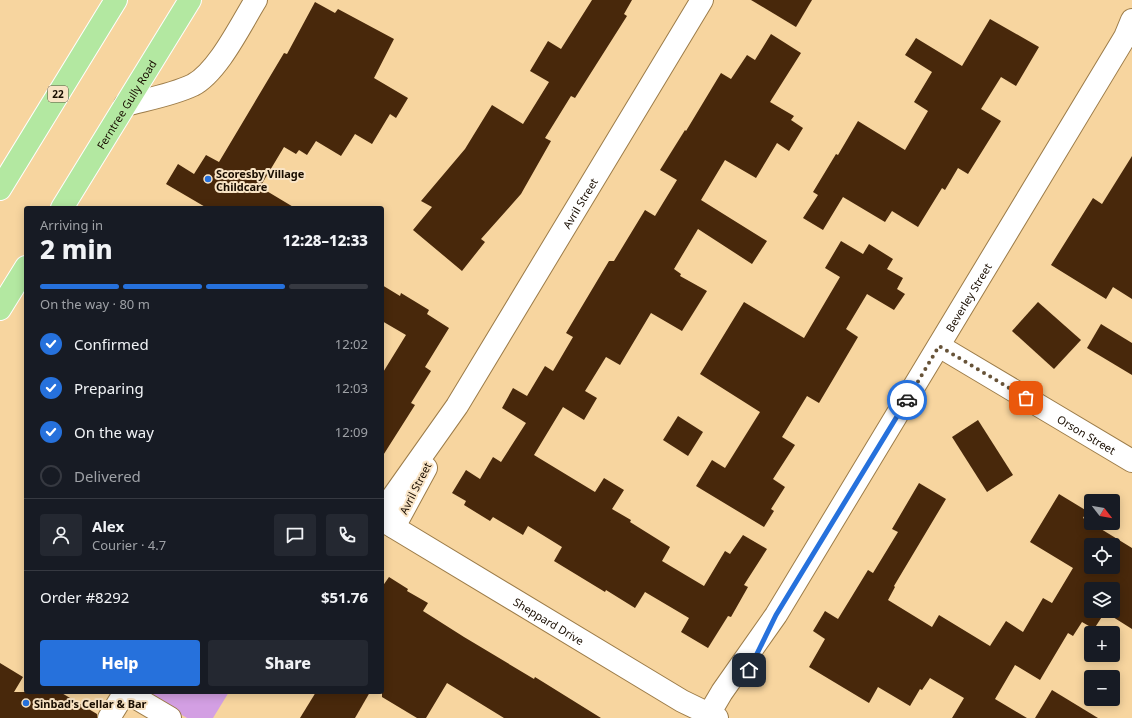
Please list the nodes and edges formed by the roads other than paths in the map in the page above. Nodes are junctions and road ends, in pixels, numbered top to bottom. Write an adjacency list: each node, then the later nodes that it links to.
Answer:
1 (116, 0): 7 (main road, 22)
2 (190, 0): 6 (main road, Ferntree Gully Road)
3 (256, 0): 6 (street)
4 (702, 0): 13 (street, Avril Street)
5 (1130, 33): 11 (street, Beverley Street)
6 (125, 105): 8 (main road, Ferntree Gully Road)
7 (0, 189)
8 (63, 206)
9 (24, 270): 10 (main road)
10 (0, 309)
11 (939, 346): 12 (street, Orson Street); 16 (street, Beverley Street)
12 (1132, 461)
13 (386, 520): 16 (street, Sheppard Drive)
14 (125, 694): 17 (street)
15 (129, 694): 18 (street)
16 (717, 717)
17 (109, 718)
18 (170, 718)

